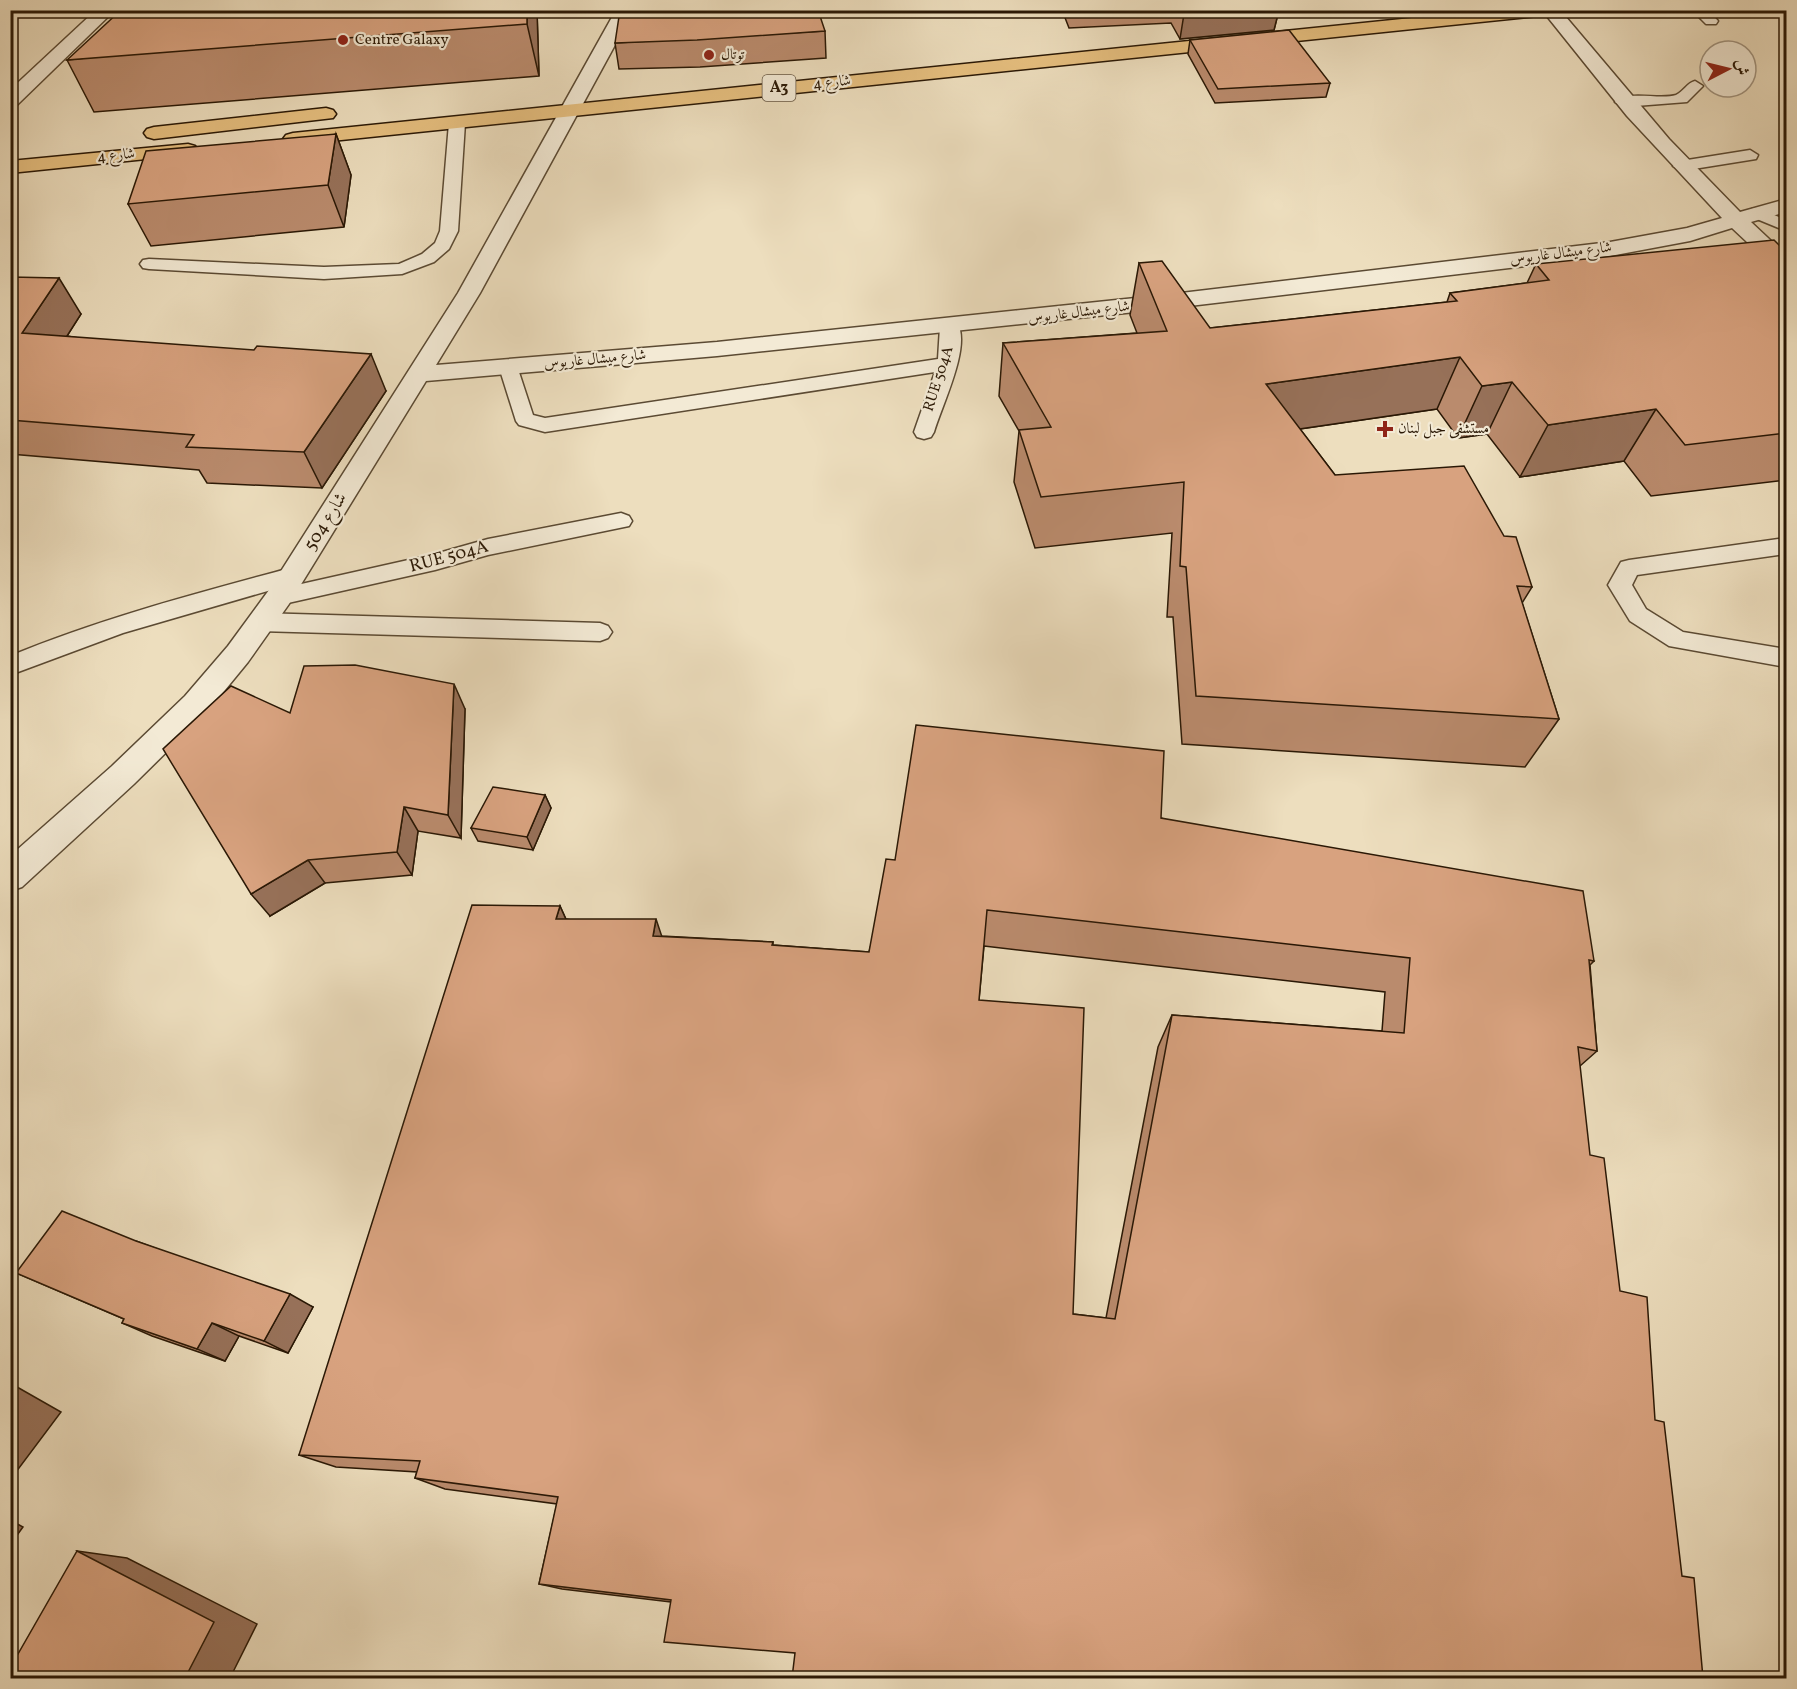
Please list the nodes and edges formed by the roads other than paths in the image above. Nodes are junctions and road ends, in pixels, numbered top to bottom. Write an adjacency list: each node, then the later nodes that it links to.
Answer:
1 (107, 10): 11 (street)
2 (625, 10): 10 (street, شارع 504)
3 (1548, 10): 10 (highway, شارع 4 / A3); 12 (street)
4 (1699, 10): 5 (lane)
5 (1711, 21)
6 (1141, 33): 7 (highway, شارع 4 / A3)
7 (684, 80)
8 (1695, 86): 12 (lane)
9 (603, 88): 10 (highway, شارع 4 / A3)
10 (569, 98): 14 (highway, شارع 4 / A3); 30 (street, شارع 504)
11 (10, 101)
12 (1623, 102): 19 (street)
13 (339, 113): 15 (highway, شارع 4)
14 (457, 123): 16 (highway, شارع 4 / A3); 25 (lane)
15 (134, 135)
16 (269, 142)
17 (210, 147): 20 (highway, شارع 4)
18 (1750, 155): 19 (lane)
19 (1681, 166): 23 (street)
20 (10, 167)
21 (1786, 205): 22 (street, شارع ميشال غاريوس)
22 (1758, 213): 23 (street, شارع ميشال غاريوس); 24 (lane)
23 (1734, 220): 26 (street); 27 (street, شارع ميشال غاريوس)
24 (1786, 226)
25 (149, 264)
26 (1786, 266)
27 (950, 327): 28 (lane, RUE 504A); 29 (street, شارع ميشال غاريوس)
28 (947, 364): 29 (lane); 31 (lane, RUE 504A)
29 (509, 368): 30 (street, شارع ميشال غاريوس)
30 (419, 374): 34 (street, شارع 504)
31 (924, 432)
32 (621, 520): 35 (lane, RUE 504A)
33 (1786, 546): 38 (lane)
34 (294, 575): 35 (street, شارع 504); 39 (lane)
35 (279, 597): 36 (street, شارع 504)
36 (259, 622): 37 (lane); 40 (street, شارع 504)
37 (600, 632)
38 (1786, 658)
39 (10, 666)
40 (10, 877)

